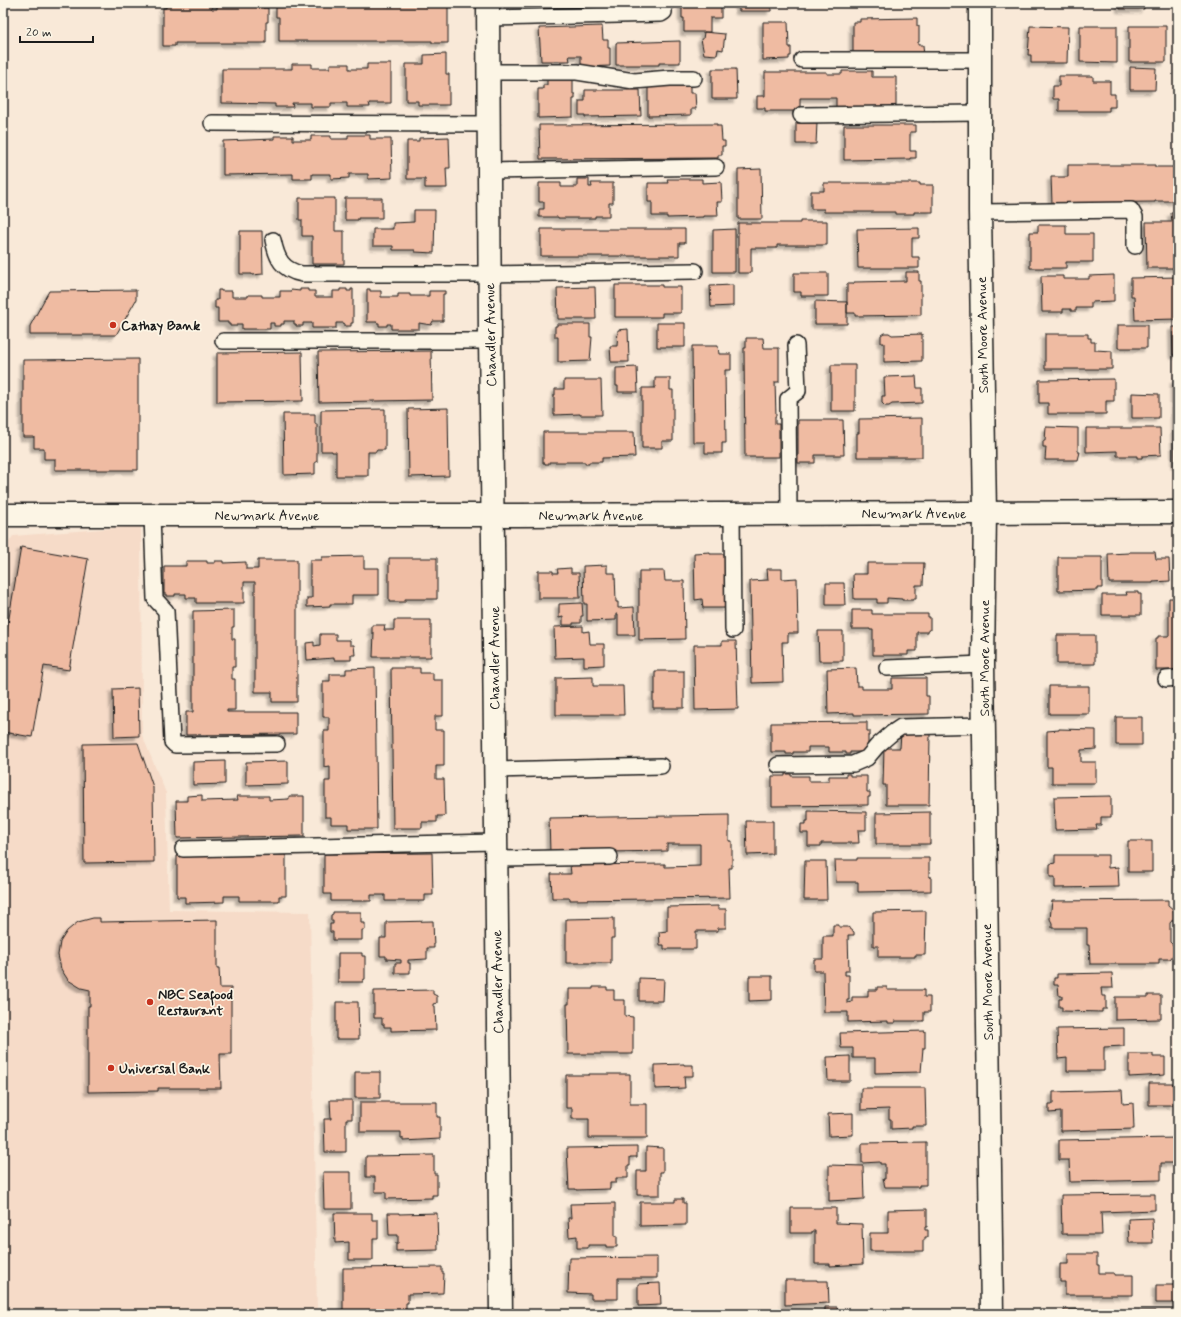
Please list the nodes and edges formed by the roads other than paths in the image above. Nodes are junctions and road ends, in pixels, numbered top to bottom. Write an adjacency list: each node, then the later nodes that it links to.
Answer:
1 (664, 3): 3 (lane)
2 (980, 3): 5 (street, South Moore Avenue)
3 (488, 11): 6 (street, Chandler Avenue)
4 (802, 60): 5 (lane)
5 (980, 60): 8 (street, South Moore Avenue)
6 (488, 72): 7 (lane); 11 (street, Chandler Avenue)
7 (694, 78)
8 (980, 113): 9 (lane); 14 (street, South Moore Avenue)
9 (801, 115)
10 (212, 124): 11 (lane)
11 (488, 124): 13 (street, Chandler Avenue)
12 (716, 167): 13 (lane)
13 (489, 171): 18 (street, Chandler Avenue)
14 (980, 212): 16 (lane); 23 (street, South Moore Avenue)
15 (273, 240): 18 (lane)
16 (1135, 246)
17 (695, 271): 18 (lane)
18 (489, 274): 20 (street, Chandler Avenue)
19 (223, 341): 20 (lane)
20 (490, 341): 28 (street, Chandler Avenue)
21 (796, 345): 25 (lane)
22 (1178, 512): 23 (street, Newmark Avenue)
23 (985, 513): 25 (street, Newmark Avenue); 30 (street, South Moore Avenue)
24 (732, 514): 25 (street, Newmark Avenue); 28 (street, Newmark Avenue); 29 (lane)
25 (789, 514)
26 (3, 515): 27 (street, Newmark Avenue)
27 (152, 515): 28 (street, Newmark Avenue); 33 (lane)
28 (493, 515): 36 (street, Chandler Avenue)
29 (733, 630)
30 (983, 664): 31 (lane); 32 (street, South Moore Avenue)
31 (887, 668)
32 (984, 725): 34 (lane); 41 (street, South Moore Avenue)
33 (277, 744)
34 (778, 765)
35 (661, 766): 36 (lane)
36 (495, 770): 38 (street, Chandler Avenue)
37 (183, 849): 38 (lane)
38 (495, 851): 39 (lane); 40 (street, Chandler Avenue)
39 (610, 858)
40 (501, 1314)
41 (992, 1314)

